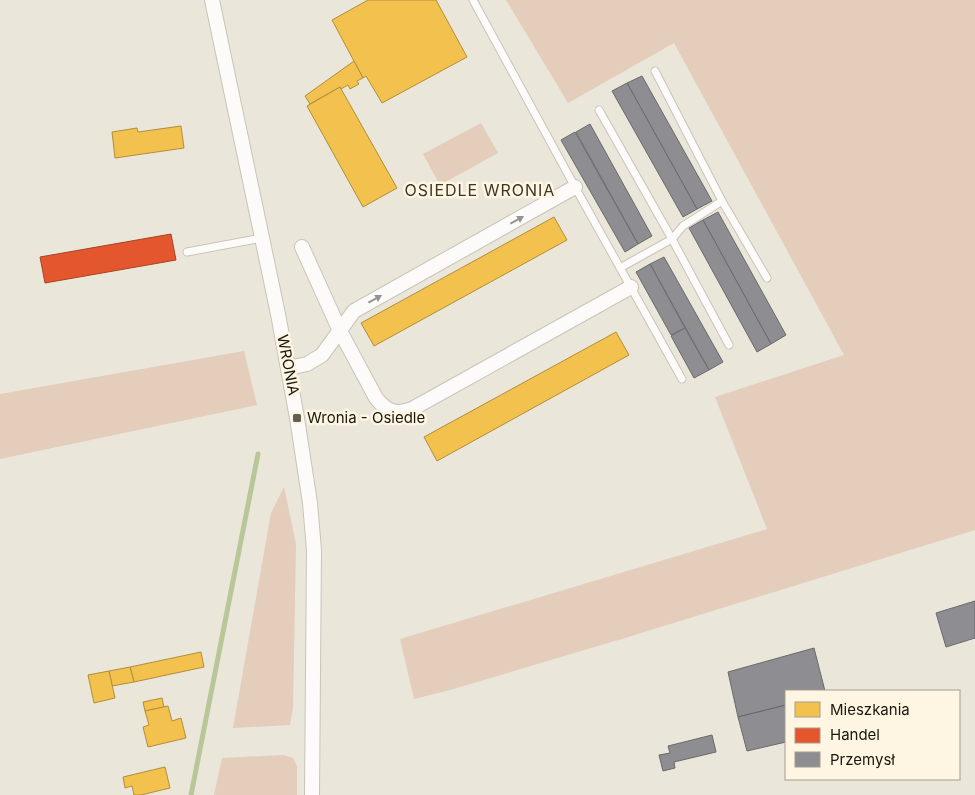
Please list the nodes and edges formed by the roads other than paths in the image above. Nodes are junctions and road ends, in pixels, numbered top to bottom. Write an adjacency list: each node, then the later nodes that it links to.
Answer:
1 (212, 0): 7 (street, WRONIA)
2 (473, 0): 5 (lane)
3 (655, 71): 6 (lane)
4 (599, 110): 8 (lane)
5 (575, 187): 11 (lane); 14 (street, one-way to 5)
6 (722, 202): 8 (lane); 12 (lane)
7 (262, 238): 10 (lane); 16 (street, WRONIA)
8 (672, 240): 11 (lane); 15 (lane)
9 (302, 247): 14 (street)
10 (187, 252)
11 (620, 268): 13 (lane)
12 (767, 278)
13 (631, 288): 14 (street); 17 (lane)
14 (340, 331): 16 (street)
15 (729, 345)
16 (288, 368): 18 (street, WRONIA)
17 (682, 379)
18 (312, 795)

